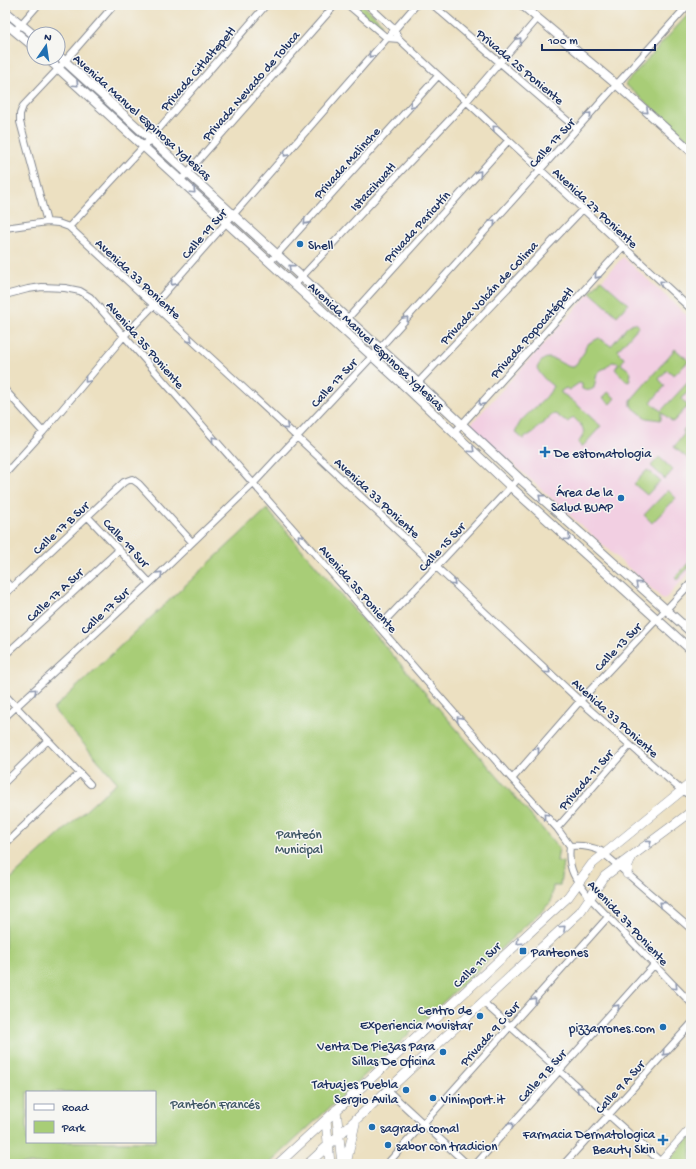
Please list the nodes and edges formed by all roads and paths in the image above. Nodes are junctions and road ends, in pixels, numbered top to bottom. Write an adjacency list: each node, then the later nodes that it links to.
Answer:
1 (38, 5): 14 (street)
2 (114, 5): 21 (street)
3 (266, 5): 30 (street, Privada Citlaltepetl)
4 (335, 5): 35 (street, Privada Nevado de Toluca)
5 (348, 5): 18 (street)
6 (368, 5): 16 (street, Avenida 27 Poniente)
7 (416, 5): 16 (street, Calle 19 Sur)
8 (433, 5): 23 (street, Privada 25 Poniente)
9 (522, 5): 12 (main road)
10 (688, 5): 27 (street, Calle 17 Sur)
11 (5, 11): 14 (main road)
12 (538, 18): 23 (street, Istaccihuatl, one-way to 12); 27 (main road)
13 (5, 23): 17 (main road)
14 (22, 24): 15 (main road); 17 (street)
15 (26, 28)
16 (394, 29): 18 (street, Calle 19 Sur); 19 (street, Avenida 27 Poniente)
17 (15, 31): 20 (main road)
18 (387, 38): 19 (street); 38 (street, Calle 19 Sur, one-way to 38)
19 (399, 39): 26 (street, Avenida 27 Poniente)
20 (26, 40)
21 (66, 60)
22 (66, 62): 30 (main road, Avenida Manuel Espinosa Yglesias)
23 (500, 62): 28 (street, Istaccihuatl); 29 (street, Privada 25 Poniente)
24 (57, 66): 25 (main road, Avenida Manuel Espinosa Yglesias)
25 (59, 68): 32 (main road, Avenida Manuel Espinosa Yglesias, one-way to 32); 39 (street)
26 (438, 76): 28 (street, Avenida 27 Poniente); 44 (street, Privada Malinche, one-way to 44)
27 (617, 85): 29 (street, Calle 17 Sur, one-way to 27); 33 (main road, one-way to 33)
28 (466, 102): 31 (street, Avenida 27 Poniente, one-way to 28); 46 (street, Istaccihuatl)
29 (577, 129): 34 (street, Calle 17 Sur)
30 (150, 139): 32 (street, Privada Citlaltepetl); 35 (main road, Avenida Manuel Espinosa Yglesias)
31 (508, 141): 34 (street, Avenida 27 Poniente); 52 (street, Privada Paricutín, one-way to 31)
32 (144, 146): 36 (main road, Avenida Manuel Espinosa Yglesias); 42 (street)
33 (691, 151)
34 (540, 170): 37 (street, Avenida 27 Poniente); 55 (street, Calle 17 Sur, one-way to 34)
35 (188, 173): 36 (street, Privada Nevado de Toluca); 38 (main road, Avenida Manuel Espinosa Yglesias)
36 (181, 180): 40 (main road, Avenida Manuel Espinosa Yglesias, one-way to 40)
37 (583, 209): 43 (street, Avenida 27 Poniente); 57 (street, Privada Volcán de Colima)
38 (234, 215): 40 (street, Calle 19 Sur); 44 (main road, Avenida Manuel Espinosa Yglesias)
39 (47, 222): 41 (street); 42 (street, Avenida 33 Poniente)
40 (227, 222): 45 (main road, Avenida Manuel Espinosa Yglesias); 50 (street, Calle 19 Sur, one-way to 50)
41 (5, 228)
42 (69, 228): 50 (street, Avenida 33 Poniente)
43 (623, 247): 51 (street, Avenida 27 Poniente, one-way to 43); 60 (street, Privada Popocatépetl, one-way to 60)
44 (277, 254): 45 (street, Privada Malinche); 46 (main road, Avenida Manuel Espinosa Yglesias, one-way to 44)
45 (270, 262): 47 (main road, Avenida Manuel Espinosa Yglesias)
46 (302, 277): 47 (street, Istaccihuatl); 52 (main road, Avenida Manuel Espinosa Yglesias)
47 (294, 285): 53 (main road, Avenida Manuel Espinosa Yglesias)
48 (5, 295): 54 (street, Avenida 35 Poniente)
49 (691, 300): 51 (street)
50 (153, 306): 54 (street, Calle 19 Sur); 63 (street, Avenida 33 Poniente, one-way to 63)
51 (689, 307)
52 (348, 319): 53 (street, Privada Paricutín); 55 (main road, Avenida Manuel Espinosa Yglesias)
53 (340, 327): 56 (main road, Avenida Manuel Espinosa Yglesias)
54 (124, 336): 61 (street, Calle 19 Sur, one-way to 61); 66 (street, Avenida 35 Poniente, one-way to 54)
55 (380, 348): 56 (street, Calle 17 Sur); 57 (main road, Avenida Manuel Espinosa Yglesias)
56 (372, 356): 59 (main road, Avenida Manuel Espinosa Yglesias); 63 (street, Calle 17 Sur)
57 (418, 383): 59 (street, Privada Volcán de Colima); 60 (main road, Avenida Manuel Espinosa Yglesias)
58 (5, 390): 61 (street)
59 (410, 391): 62 (main road, Avenida Manuel Espinosa Yglesias)
60 (462, 424): 62 (street, Privada Popocatépetl); 65 (main road, Avenida Manuel Espinosa Yglesias)
61 (43, 432): 64 (street, Calle 19 Sur)
62 (454, 433): 67 (main road, Avenida Manuel Espinosa Yglesias, one-way to 67)
63 (297, 437): 66 (street, Calle 17 Sur); 71 (street, Avenida 33 Poniente)
64 (5, 474)
65 (519, 478): 67 (street, Calle 15 Sur); 77 (main road, Avenida Manuel Espinosa Yglesias, one-way to 65)
66 (254, 484): 69 (street, Calle 17 Sur); 79 (street, Avenida 35 Poniente, one-way to 66)
67 (511, 487): 71 (street, Calle 15 Sur); 78 (main road, Avenida Manuel Espinosa Yglesias, one-way to 78)
68 (88, 517): 69 (street, Calle 17 B Sur); 70 (street, Calle 19 Sur); 75 (street, Calle 17 B Sur)
69 (192, 542): 73 (street, Calle 17 Sur, one-way to 69)
70 (119, 550): 73 (street, Calle 19 Sur); 82 (street, Calle 17 A Sur)
71 (436, 568): 79 (street, Calle 15 Sur); 84 (street, Avenida 33 Poniente, one-way to 84)
72 (5, 581): 75 (street)
73 (150, 583): 85 (street, Calle 17 Sur, one-way to 73)
74 (691, 583): 77 (street, Calle 13 Sur)
75 (12, 588): 76 (street, Calle 17 B Sur)
76 (5, 594)
77 (667, 610): 78 (street, Calle 13 Sur); 80 (main road, Avenida Manuel Espinosa Yglesias)
78 (658, 619): 81 (main road, Avenida Manuel Espinosa Yglesias); 84 (street, Calle 13 Sur)
79 (379, 627): 90 (street, Avenida 35 Poniente, one-way to 79)
80 (691, 632)
81 (691, 650)
82 (5, 655)
83 (5, 695): 85 (street)
84 (580, 701): 88 (street, Avenida 33 Poniente); 90 (street, Calle 13 Sur, one-way to 84)
85 (16, 707): 86 (street, Calle 17 Sur); 87 (street)
86 (5, 717)
87 (48, 740): 89 (street); 91 (street)
88 (630, 745): 94 (street, Avenida 33 Poniente); 97 (street, Privada 11 Sur)
89 (80, 773): 93 (street); 98 (street)
90 (512, 779): 97 (street, Avenida 35 Poniente, one-way to 90)
91 (5, 782)
92 (691, 783): 94 (main road, Calle 11 Sur)
93 (90, 784)
94 (681, 790): 95 (street, Avenida 33 Poniente); 100 (main road, Calle 11 Sur)
95 (691, 796)
96 (691, 812): 101 (main road, one-way to 96)
97 (557, 828): 99 (street, Avenida 35 Poniente)
98 (5, 844)
99 (570, 846): 100 (street); 104 (street, Avenida 37 Poniente)
100 (605, 854): 102 (street); 104 (main road, Calle 11 Sur)
101 (633, 855): 102 (main road); 103 (main road)
102 (618, 866): 103 (street); 105 (main road)
103 (628, 874): 107 (street, one-way to 103)
104 (578, 884): 105 (street, Avenida 37 Poniente); 115 (main road, Calle 11 Sur, one-way to 115)
105 (590, 898): 106 (street, Avenida 37 Poniente); 109 (main road, one-way to 105)
106 (608, 917): 108 (street, Avenida 37 Poniente); 112 (street, Privada 9 C Sur, one-way to 106)
107 (691, 929)
108 (654, 965): 110 (street, Avenida 37 Poniente, one-way to 110); 113 (street, Calle 9 B Sur, one-way to 108)
109 (483, 1002): 112 (street); 114 (main road)
110 (691, 1003)
111 (691, 1024): 116 (street, Calle 9 A Sur, one-way to 116)
112 (510, 1026): 113 (street); 119 (street, Privada 9 C Sur)
113 (559, 1071): 116 (street, one-way to 113); 131 (street, Calle 9 B Sur, one-way to 113)
114 (387, 1090): 117 (main road); 119 (street)
115 (336, 1110): 118 (main road, Calle 11 Sur); 121 (main road)
116 (608, 1115): 123 (street); 132 (street, Calle 9 A Sur)
117 (356, 1119): 121 (main road); 128 (main road)
118 (326, 1120): 122 (main road); 124 (main road, Calle 11 Sur)
119 (423, 1123): 129 (street, Privada 9 C Sur); 130 (street)
120 (691, 1127): 123 (street)
121 (339, 1135): 122 (main road); 127 (main road)
122 (328, 1145): 125 (main road); 126 (main road)
123 (660, 1163)
124 (278, 1164)
125 (308, 1164)
126 (330, 1164)
127 (342, 1164)
128 (346, 1164)
129 (386, 1164)
130 (467, 1164)
131 (476, 1164)
132 (564, 1164)

